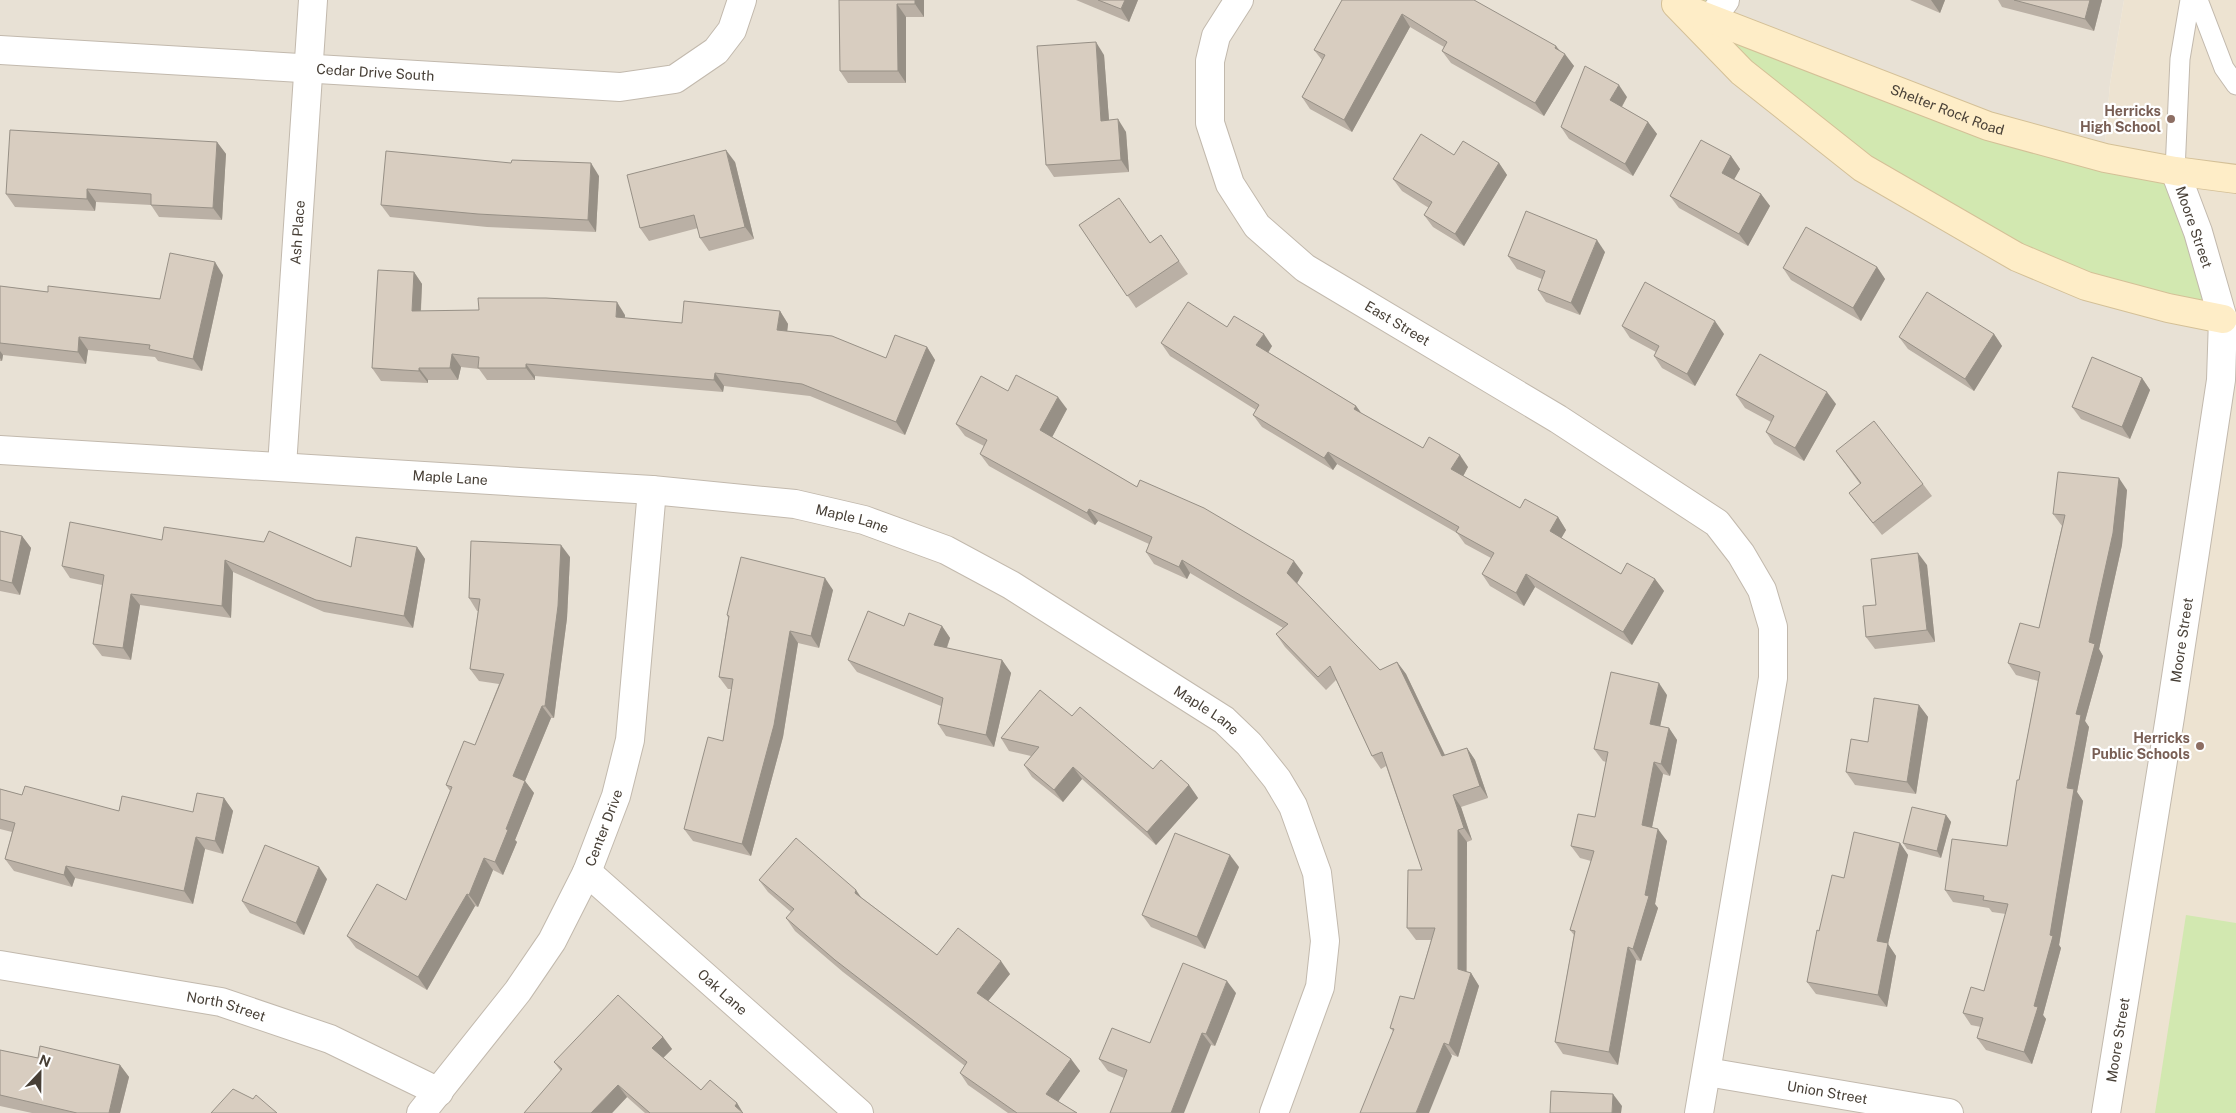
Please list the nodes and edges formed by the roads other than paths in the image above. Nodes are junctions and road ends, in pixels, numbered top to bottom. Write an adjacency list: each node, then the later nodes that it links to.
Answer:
1 (313, 0): 9 (street, Ash Place)
2 (742, 0): 9 (street, Cedar Drive South)
3 (1239, 0): 19 (street, East Street)
4 (2190, 0): 11 (lane)
5 (2198, 0): 10 (lane)
6 (1672, 2): 7 (main road, Shelter Rock Road); 13 (main road)
7 (1718, 10): 11 (main road, Shelter Rock Road)
8 (0, 50): 9 (street, Cedar Drive South)
9 (308, 70): 15 (street, Ash Place)
10 (2236, 85)
11 (2175, 171): 12 (main road, Shelter Rock Road); 13 (street, Moore Street)
12 (2236, 179)
13 (2223, 319): 26 (street, Moore Street)
14 (0, 450): 15 (street, Maple Lane)
15 (282, 466): 16 (street, Maple Lane)
16 (652, 490): 17 (street, Center Drive); 23 (street, Maple Lane)
17 (587, 872): 20 (street, Center Drive); 22 (street, Oak Lane)
18 (0, 965): 20 (street, North Street)
19 (1707, 1072): 24 (street); 25 (street, Union Street)
20 (439, 1092): 21 (street, Center Drive)
21 (421, 1113)
22 (859, 1113)
23 (1274, 1113)
24 (1699, 1113)
25 (1949, 1113)
26 (2106, 1113)

